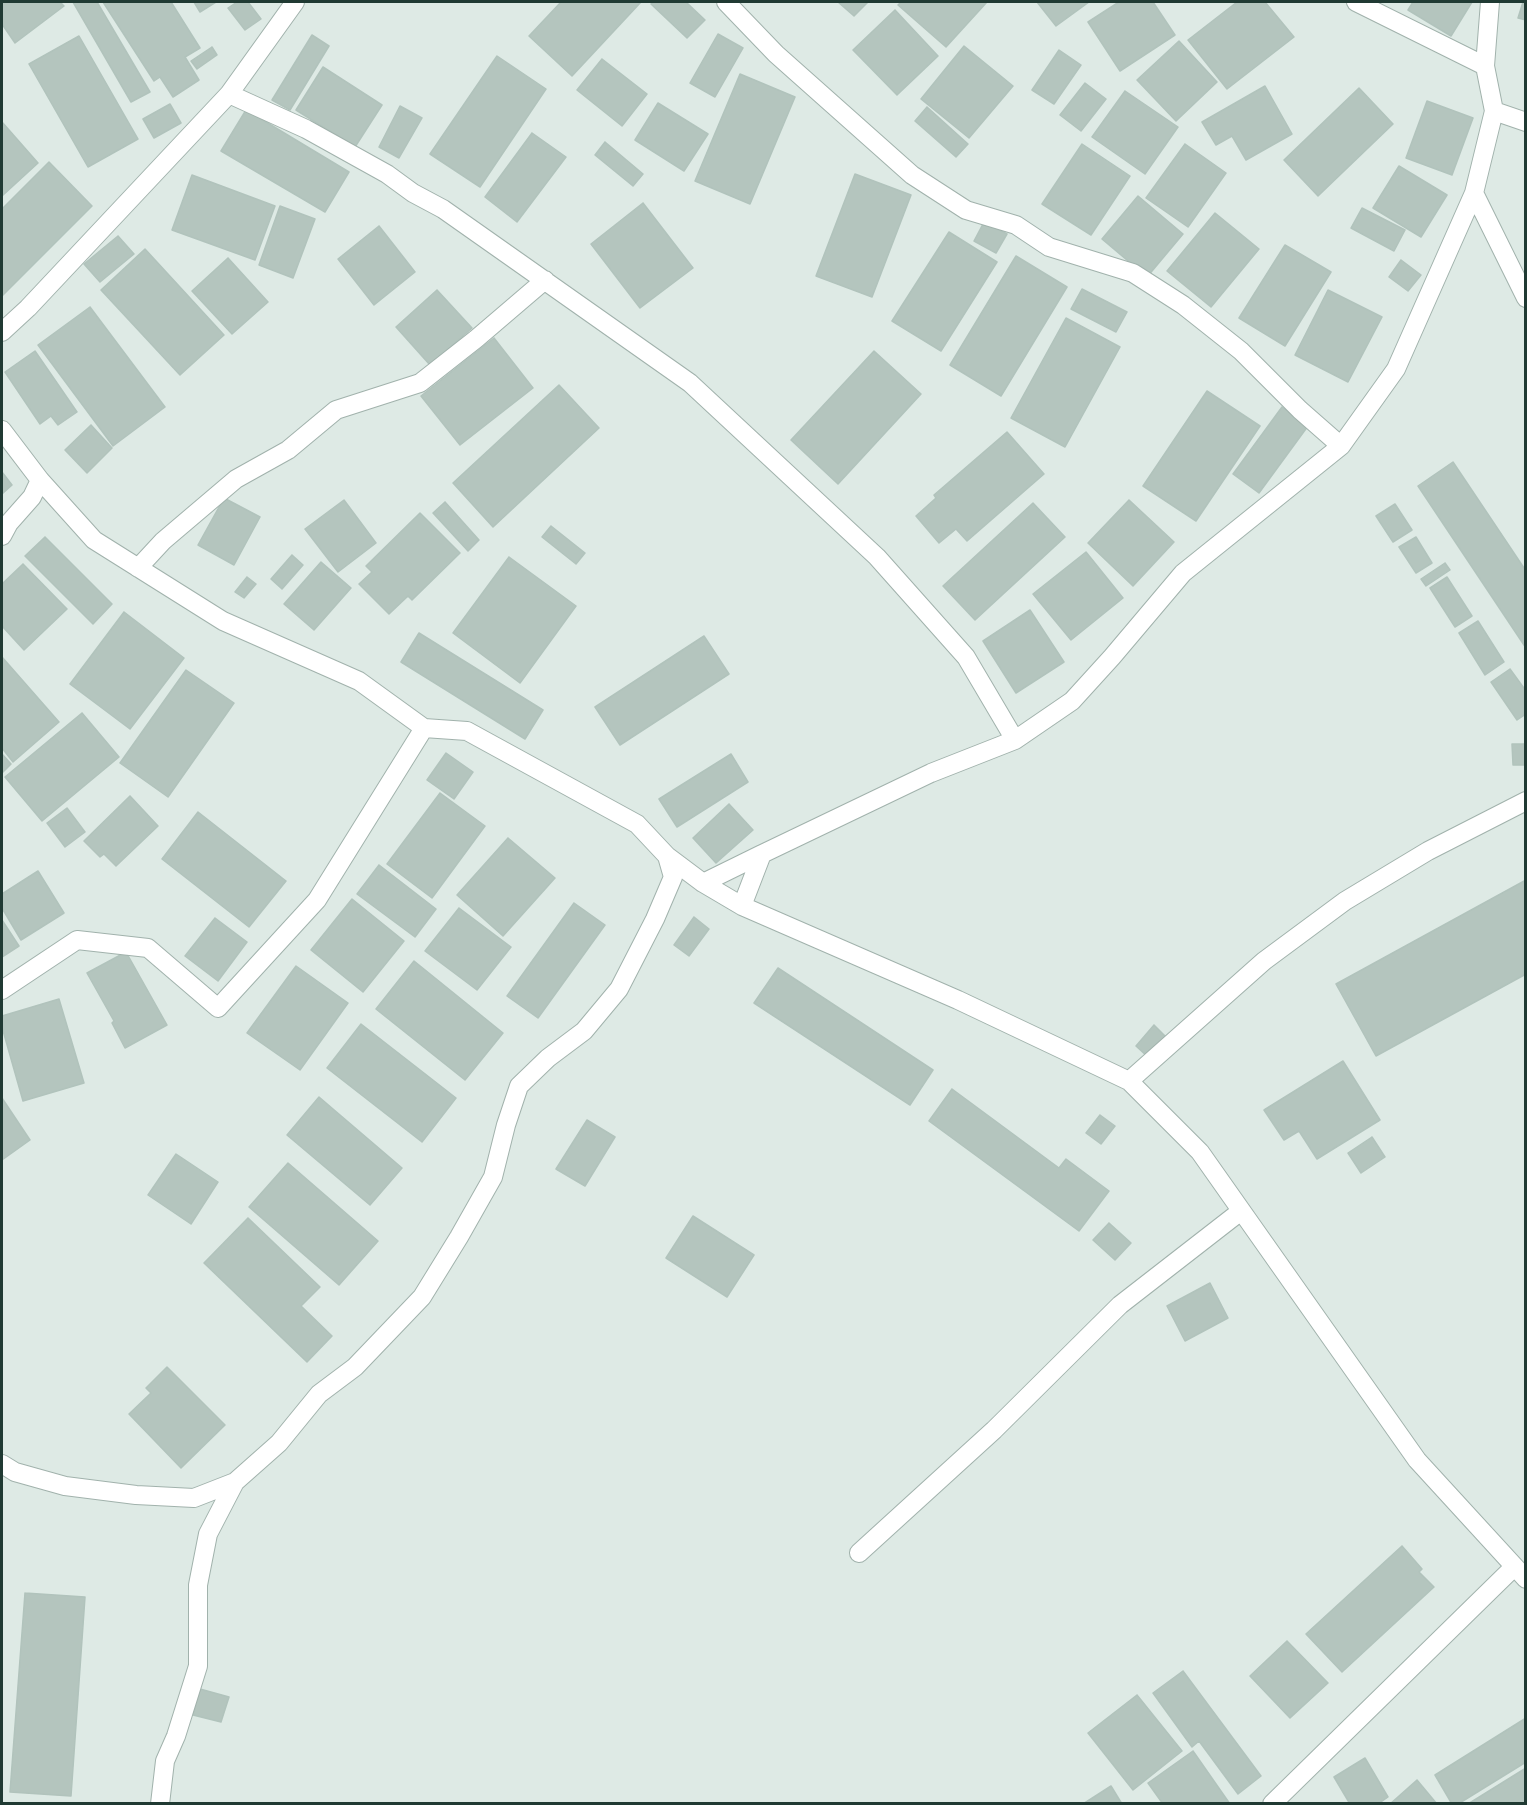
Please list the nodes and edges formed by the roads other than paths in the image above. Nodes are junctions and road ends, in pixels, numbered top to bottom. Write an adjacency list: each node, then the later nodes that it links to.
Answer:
1 (295, 2): 6 (street)
2 (726, 2): 14 (street)
3 (1356, 2): 5 (street)
4 (1490, 2): 5 (street)
5 (1485, 66): 7 (street)
6 (230, 94): 10 (street); 12 (street)
7 (1494, 111): 8 (street); 9 (street)
8 (1526, 122)
9 (1474, 193): 11 (street); 14 (street)
10 (545, 280): 17 (street); 19 (street)
11 (1526, 298)
12 (2, 332)
13 (2, 430): 15 (street)
14 (1341, 446): 19 (street)
15 (40, 480): 16 (street); 17 (street)
16 (2, 536)
17 (138, 568): 18 (street)
18 (424, 728): 22 (street); 25 (street)
19 (1015, 740): 21 (street)
20 (1526, 801): 26 (street)
21 (762, 854): 23 (street); 24 (street)
22 (667, 856): 23 (street); 29 (street)
23 (703, 883): 24 (street)
24 (742, 906): 26 (street)
25 (2, 990)
26 (1130, 1081): 27 (street)
27 (1241, 1211): 30 (street); 31 (street)
28 (2, 1464): 29 (street)
29 (235, 1482): 32 (street)
30 (859, 1553)
31 (1520, 1573): 33 (street)
32 (160, 1803)
33 (1272, 1803)

